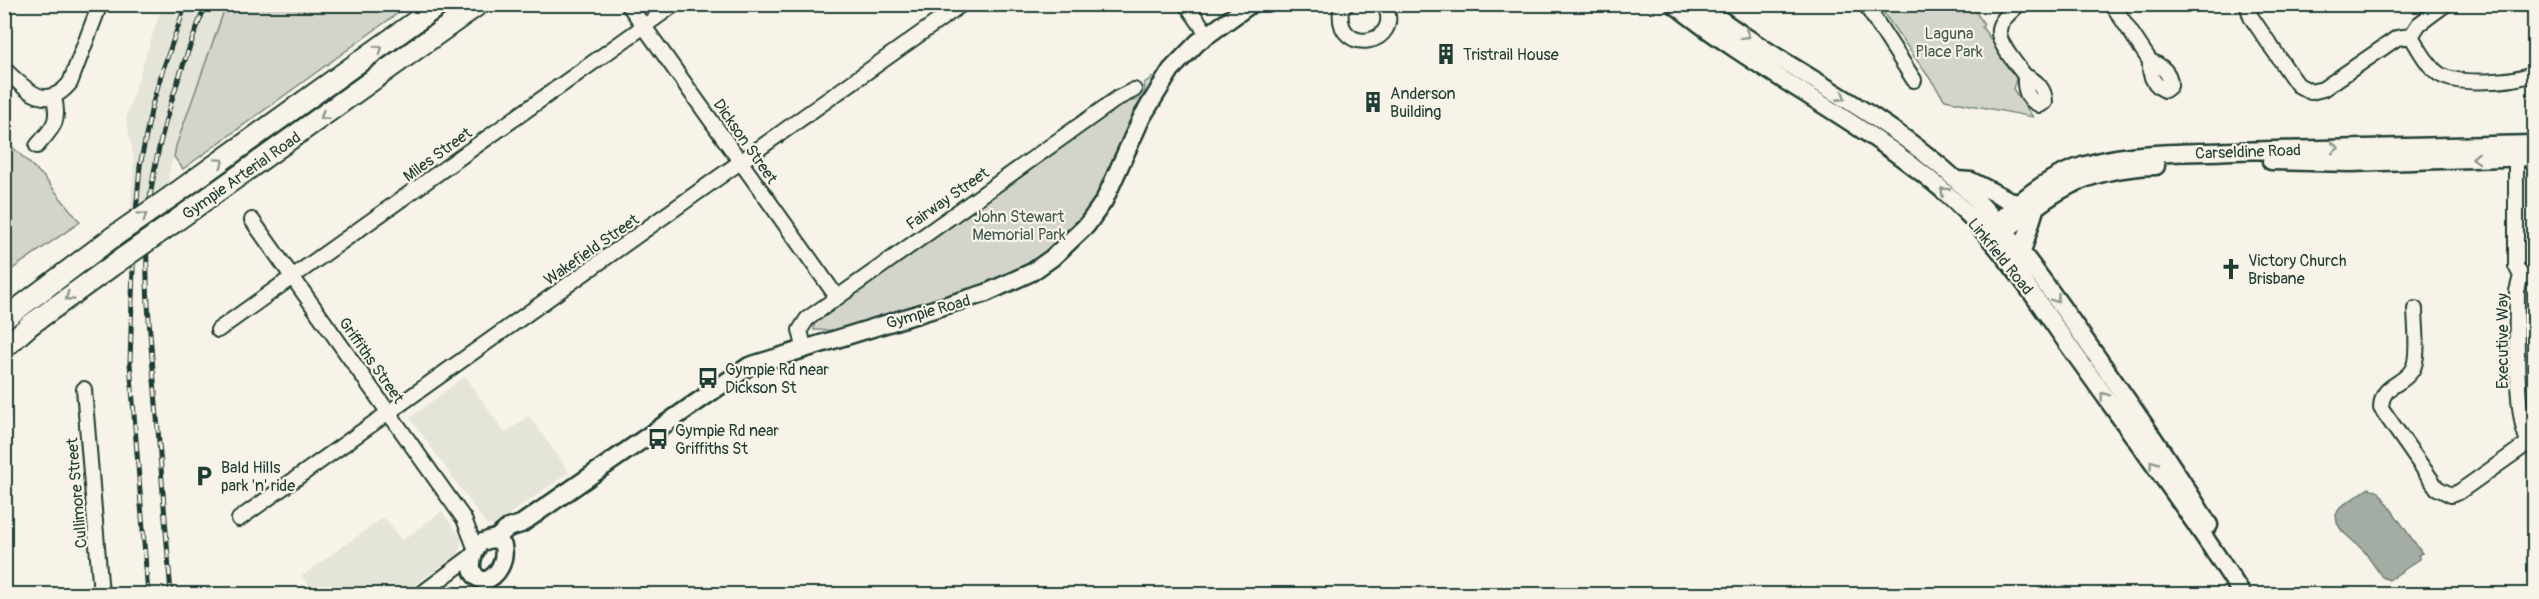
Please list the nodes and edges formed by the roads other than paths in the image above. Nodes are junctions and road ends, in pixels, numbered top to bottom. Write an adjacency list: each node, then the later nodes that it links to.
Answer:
1 (100, 4): 27 (street)
2 (440, 4): 43 (highway, Gympie Arterial Road, one-way to 2, bridge)
3 (479, 4): 46 (highway, Gympie Arterial Road, one-way to 46, bridge)
4 (628, 4): 18 (street, Dickson Street)
5 (675, 4): 18 (street, Miles Street)
6 (962, 4): 32 (street, Wakefield Street)
7 (1186, 4): 19 (street)
8 (1251, 4): 19 (main road, Gympie Road)
9 (1347, 4): 17 (street)
10 (1674, 4): 37 (main road, Linkfield Road, one-way to 10)
11 (1700, 4): 33 (main road, Linkfield Road, one-way to 33)
12 (1865, 4): 25 (street)
13 (2019, 4): 24 (street)
14 (2112, 4): 21 (street)
15 (2247, 4): 20 (street)
16 (2446, 4): 20 (street)
17 (1386, 6)
18 (644, 26): 32 (street, Dickson Street); 40 (street, Miles Street)
19 (1208, 35): 45 (main road, Gympie Road)
20 (2411, 36): 23 (street)
21 (2150, 61)
22 (4, 69): 27 (street)
23 (2535, 73)
24 (2025, 76)
25 (1914, 80)
26 (1134, 90): 41 (street, Fairway Street)
27 (54, 97): 29 (street)
28 (2535, 144): 34 (main road, Carseldine Road, one-way to 28)
29 (37, 146)
30 (2516, 157): 31 (main road, Carseldine Road); 35 (main road, Carseldine Road, one-way to 35); 39 (street, Executive Way)
31 (2535, 157)
32 (741, 162): 41 (street, Dickson Street); 48 (street, Wakefield Street)
33 (1957, 180): 34 (main road); 37 (main road, Linkfield Road)
34 (2017, 204): 37 (main road, Carseldine Road)
35 (2036, 205): 37 (main road, Carseldine Road); 38 (main road)
36 (252, 220): 40 (street, Griffiths Street)
37 (1995, 231): 38 (main road, Linkfield Road); 56 (main road, Linkfield Road, one-way to 37)
38 (2022, 252): 57 (main road, Linkfield Road, one-way to 57)
39 (2528, 276): 49 (street, Executive Way)
40 (293, 277): 44 (street, Miles Street); 48 (street, Griffiths Street)
41 (837, 297): 45 (street, Fairway Street)
42 (2415, 309): 49 (street)
43 (4, 319)
44 (218, 330)
45 (804, 347): 51 (main road, Gympie Road)
46 (4, 348)
47 (84, 389): 54 (street, Cullimore Street)
48 (389, 413): 50 (street, Wakefield Street); 51 (street, Griffiths Street)
49 (2531, 447)
50 (239, 519)
51 (487, 546): 52 (street); 53 (main road); 53 (main road)
52 (448, 576): 53 (street); 55 (street)
53 (482, 584)
54 (101, 594)
55 (421, 594)
56 (2242, 594)
57 (2253, 594)

